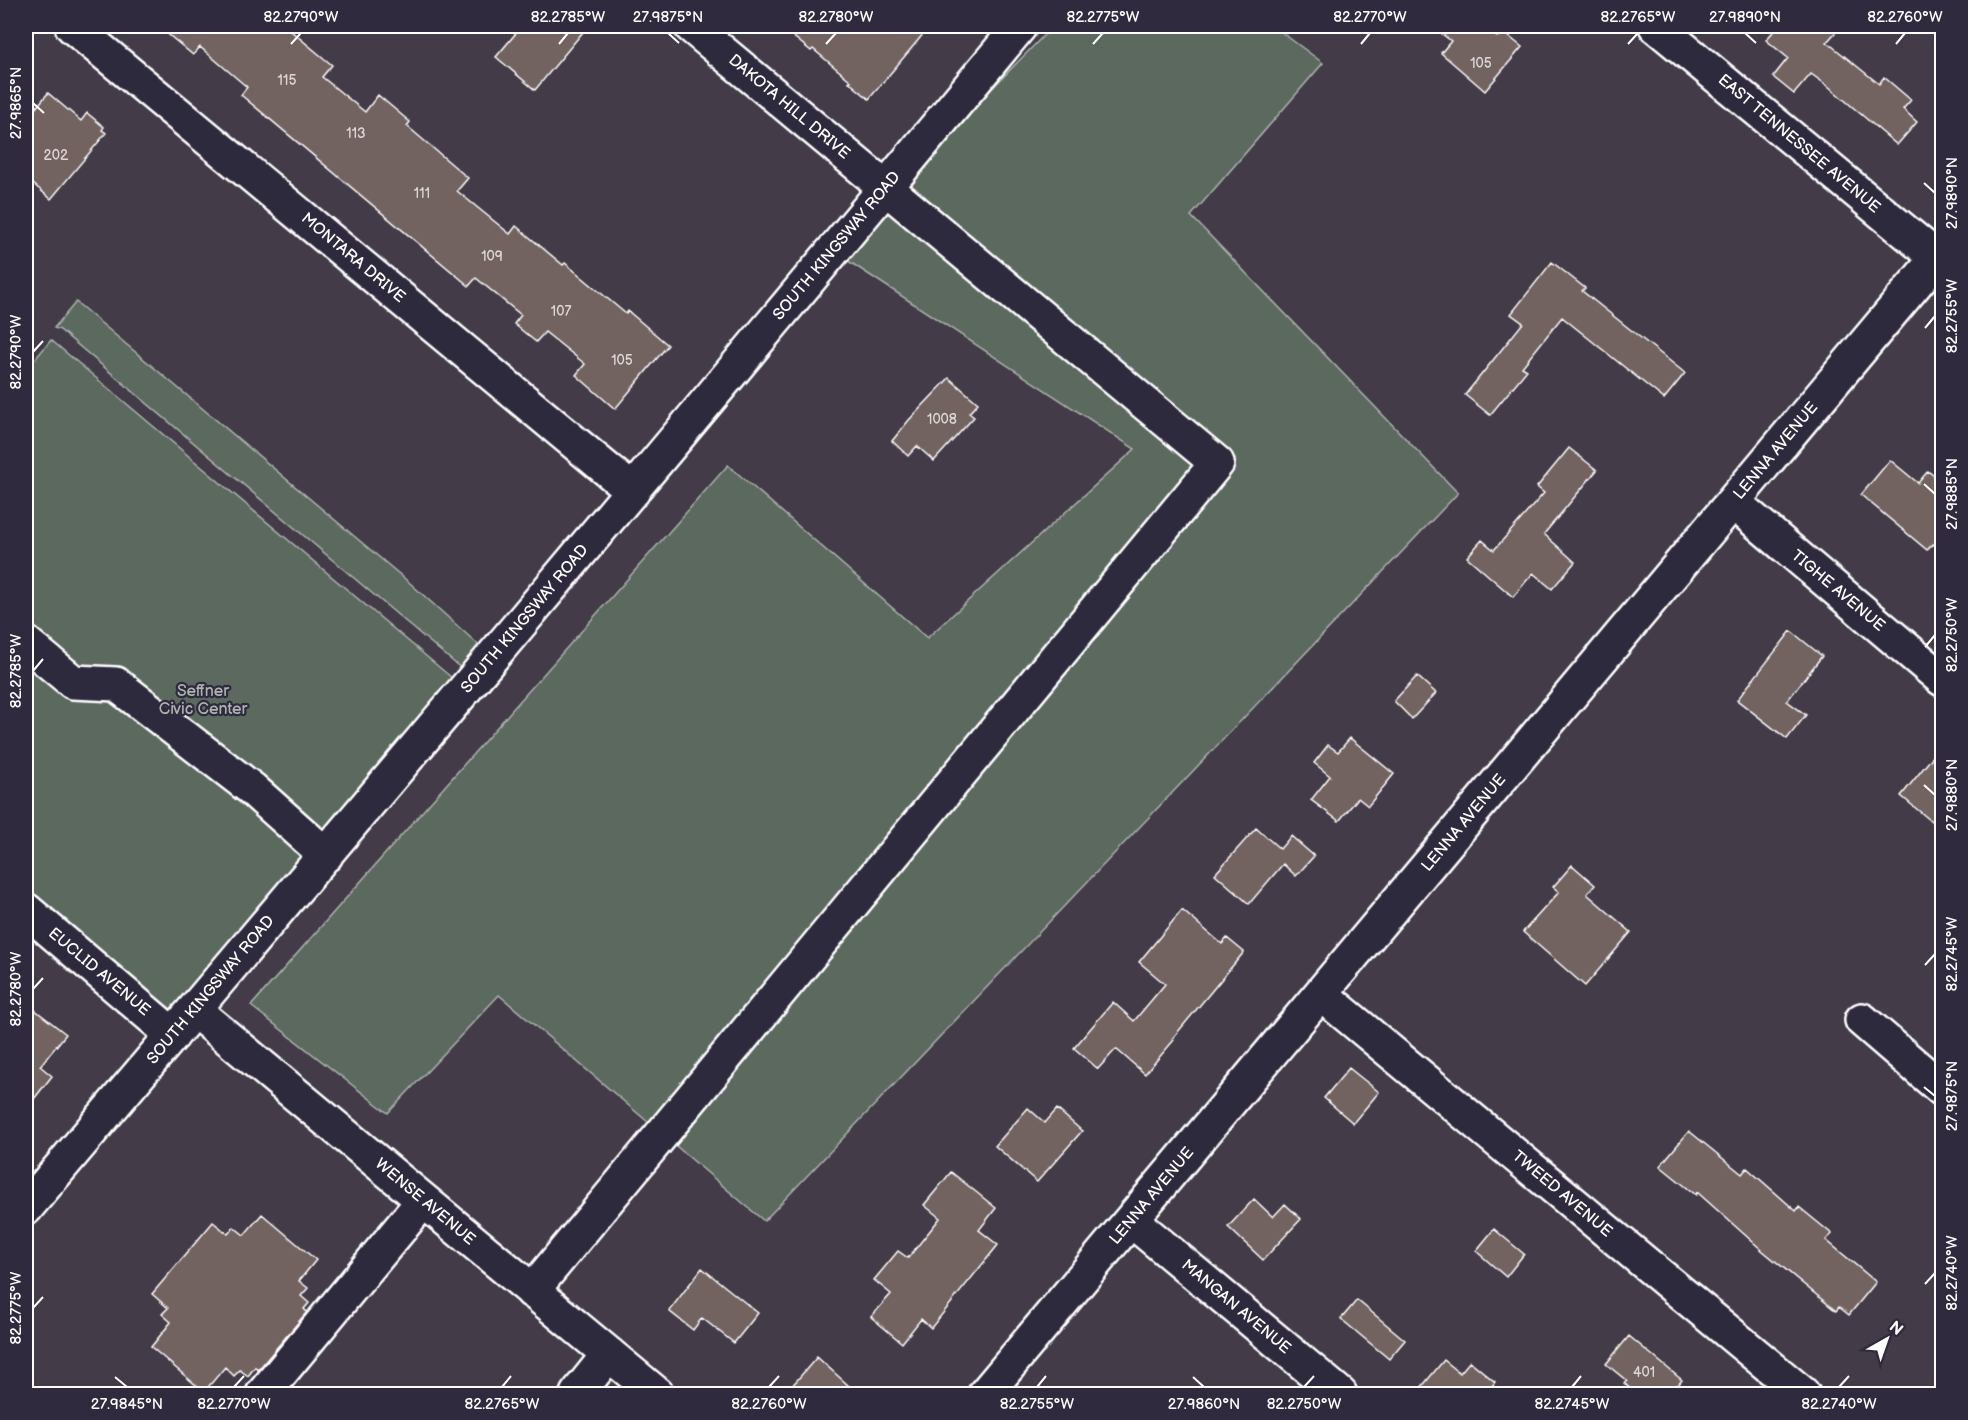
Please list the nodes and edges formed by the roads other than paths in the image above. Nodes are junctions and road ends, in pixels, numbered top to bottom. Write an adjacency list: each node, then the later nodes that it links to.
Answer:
1 (72, 26): 7 (street, MONTARA DRIVE)
2 (691, 26): 5 (street, DAKOTA HILL DRIVE)
3 (1020, 26): 5 (street, SOUTH KINGSWAY ROAD)
4 (1656, 26): 6 (street, EAST TENNESSEE AVENUE)
5 (886, 188): 7 (street, SOUTH KINGSWAY ROAD); 21 (street, DAKOTA HILL DRIVE)
6 (1941, 257): 8 (street, LENNA AVENUE)
7 (633, 491): 11 (street, SOUTH KINGSWAY ROAD)
8 (1733, 502): 10 (street, TIGHE AVENUE); 13 (street, LENNA AVENUE)
9 (26, 643): 11 (street)
10 (1942, 679)
11 (326, 855): 14 (street, SOUTH KINGSWAY ROAD)
12 (26, 910): 16 (street, EUCLID AVENUE)
13 (1321, 994): 20 (street, LENNA AVENUE); 28 (street, TWEED AVENUE)
14 (194, 1010): 16 (street, SOUTH KINGSWAY ROAD); 18 (street, WENSE AVENUE)
15 (1862, 1020): 17 (street)
16 (173, 1035): 19 (street, SOUTH KINGSWAY ROAD)
17 (1942, 1089)
18 (423, 1201): 21 (street, WENSE AVENUE); 23 (street)
19 (26, 1208)
20 (1131, 1220): 26 (street, LENNA AVENUE); 27 (street, MANGAN AVENUE)
21 (532, 1291): 22 (street, WENSE AVENUE)
22 (609, 1354): 24 (street); 25 (street, WENSE AVENUE)
23 (263, 1395)
24 (577, 1395)
25 (657, 1395)
26 (985, 1395)
27 (1340, 1395)
28 (1803, 1395)

